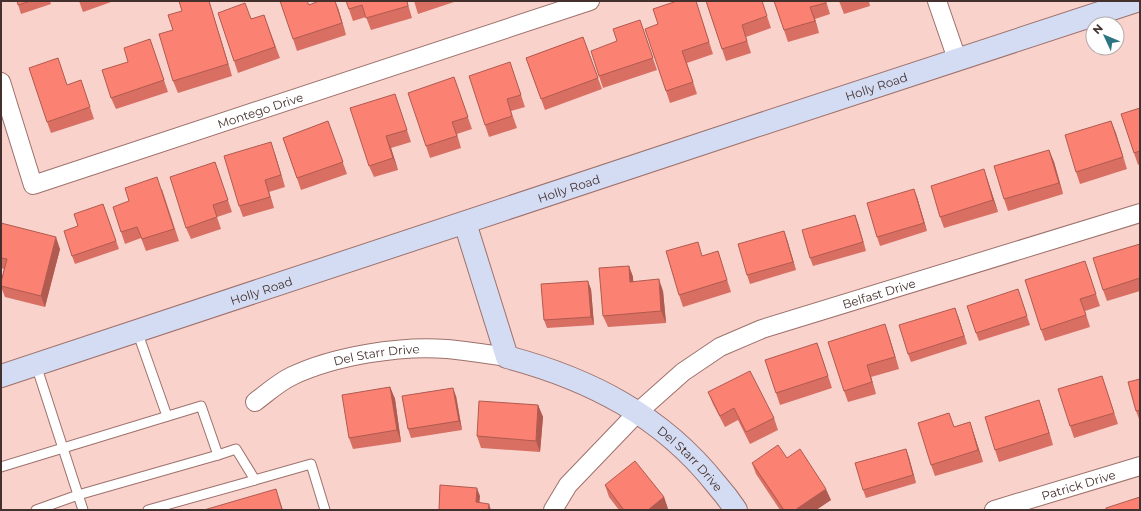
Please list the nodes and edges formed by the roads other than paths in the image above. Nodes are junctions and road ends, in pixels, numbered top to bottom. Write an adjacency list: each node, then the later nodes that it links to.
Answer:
1 (590, 1): 5 (street, Montego Drive)
2 (937, 1): 4 (street)
3 (1136, 1): 4 (main road, Holly Road)
4 (957, 59): 7 (main road, Holly Road)
5 (1, 82)
6 (1140, 214): 13 (street, Belfast Drive)
7 (465, 223): 8 (main road, Holly Road); 9 (main road)
8 (137, 331): 10 (main road, Holly Road); 14 (lane)
9 (507, 357): 12 (street, Del Starr Drive); 13 (main road, Del Starr Drive)
10 (36, 365): 11 (main road, Holly Road); 15 (lane)
11 (1, 376)
12 (255, 402)
13 (638, 412): 25 (street); 26 (main road, Del Starr Drive)
14 (167, 416): 15 (lane); 16 (lane)
15 (64, 448): 18 (lane); 20 (lane)
16 (218, 455): 19 (lane); 20 (lane)
17 (1140, 466): 27 (street, Patrick Drive)
18 (1, 467)
19 (255, 480): 23 (lane); 24 (lane)
20 (78, 495): 21 (lane); 22 (lane)
21 (36, 510)
22 (83, 510)
23 (148, 510)
24 (325, 510)
25 (553, 510)
26 (736, 510)
27 (994, 510)

